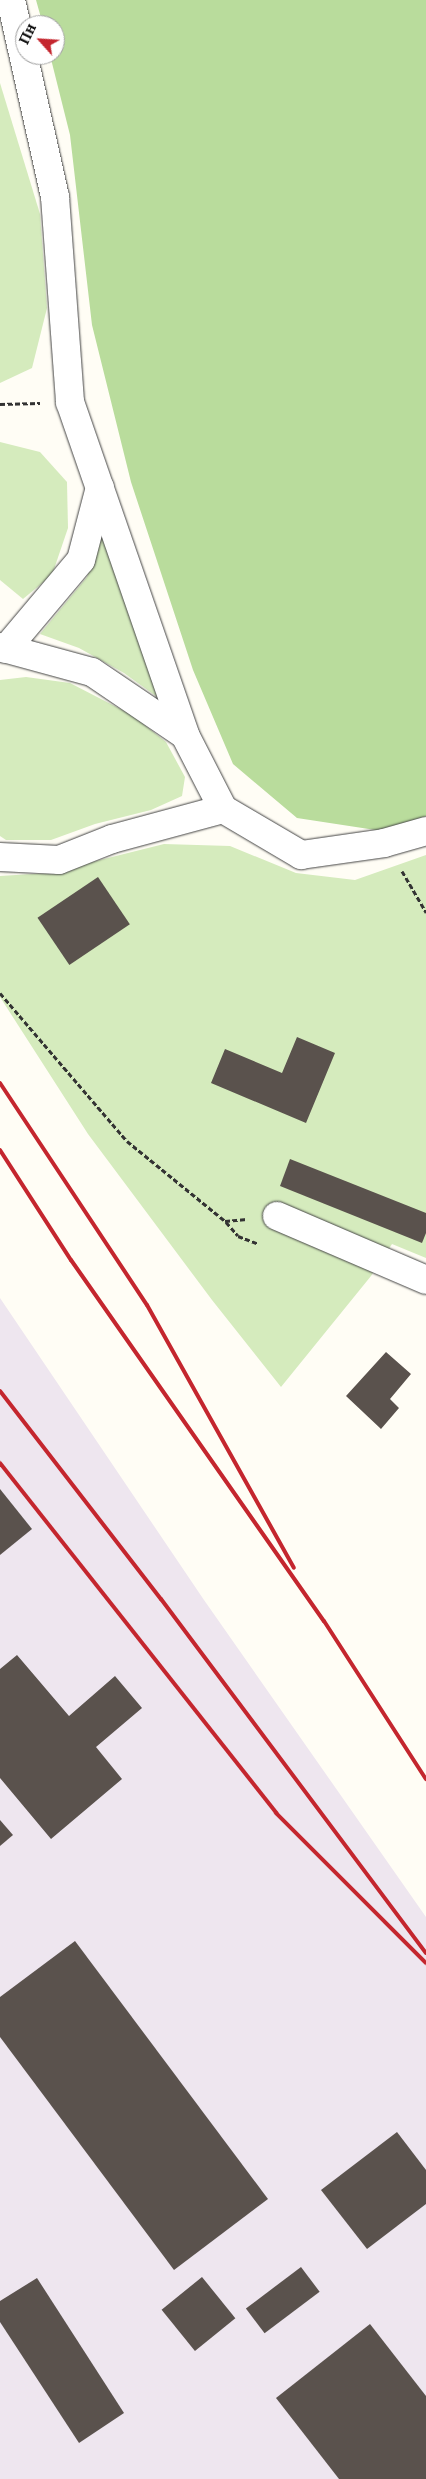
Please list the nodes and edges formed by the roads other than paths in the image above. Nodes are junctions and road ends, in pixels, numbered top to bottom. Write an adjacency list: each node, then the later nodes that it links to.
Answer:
1 (11, 0): 2 (street)
2 (100, 487): 3 (street); 4 (street)
3 (3, 648): 4 (street)
4 (185, 736): 5 (street)
5 (223, 809): 6 (street); 7 (street)
6 (426, 830)
7 (0, 857)
8 (277, 1216): 9 (street)
9 (426, 1280)

